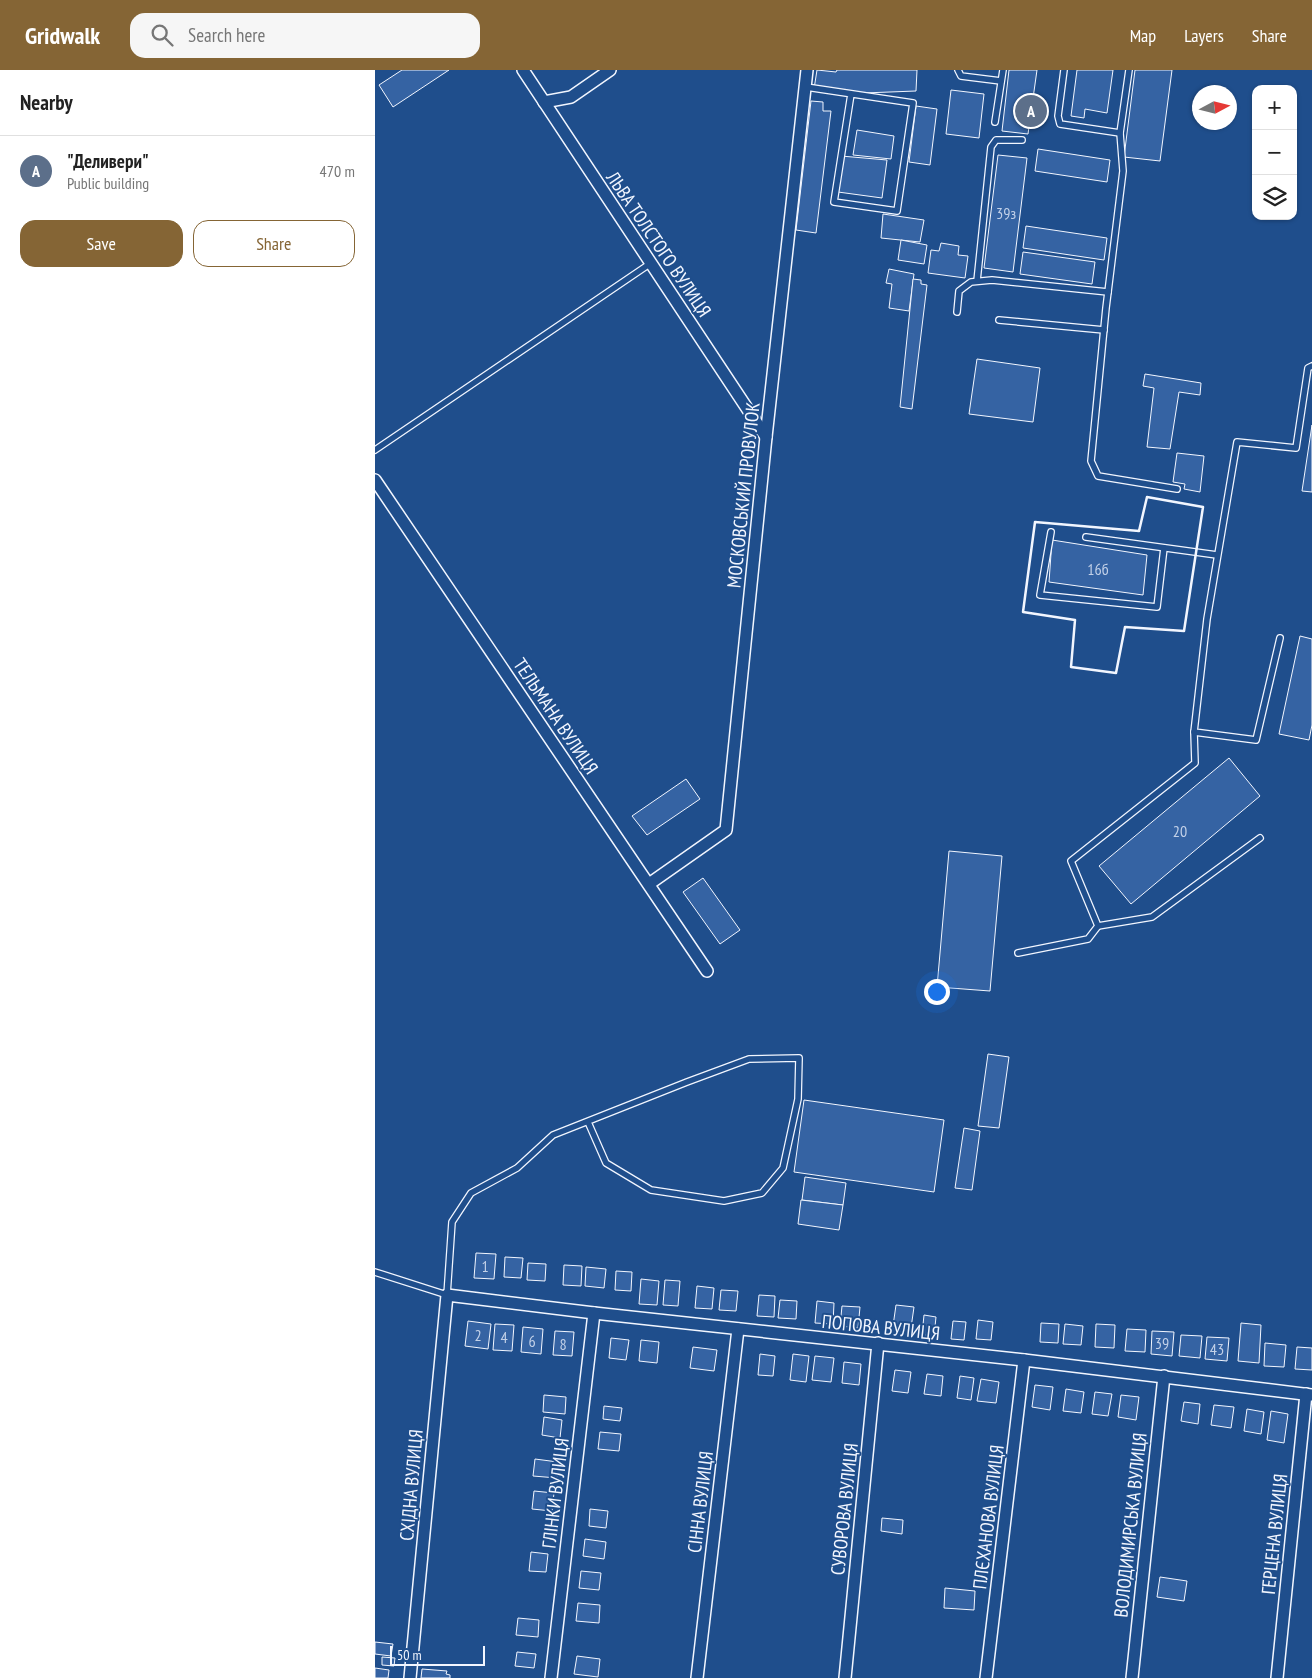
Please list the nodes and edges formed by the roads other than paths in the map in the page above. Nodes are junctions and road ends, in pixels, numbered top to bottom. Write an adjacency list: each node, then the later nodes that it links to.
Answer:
1 (523, 70): 11 (street, ЛЬВА ТОЛСТОГО ВУЛИЦЯ)
2 (610, 70): 11 (street)
3 (807, 70): 9 (street, МОСКОВСЬКИЙ ПРОВУЛОК)
4 (957, 70): 8 (lane)
5 (1003, 70): 8 (lane)
6 (1064, 70): 13 (lane)
7 (1129, 70): 13 (lane)
8 (1001, 81): 12 (lane)
9 (805, 87): 10 (lane); 22 (street, МОСКОВСЬКИЙ ПРОВУЛОК)
10 (851, 94): 10 (lane)
11 (544, 102): 15 (street, ЛЬВА ТОЛСТОГО ВУЛИЦЯ)
12 (995, 122)
13 (1120, 133): 17 (lane)
14 (1022, 140): 16 (lane)
15 (651, 263): 22 (street, ЛЬВА ТОЛСТОГО ВУЛИЦЯ); 23 (lane)
16 (977, 281): 17 (lane); 18 (lane)
17 (1108, 292): 20 (lane)
18 (957, 312)
19 (999, 320): 20 (lane)
20 (1104, 330): 25 (lane)
21 (1312, 366): 29 (lane)
22 (766, 437): 33 (street, МОСКОВСЬКИЙ ПРОВУЛОК)
23 (375, 450)
24 (375, 480): 33 (street, ТЕЛЬМАНА ВУЛИЦЯ)
25 (1177, 489)
26 (1051, 532): 28 (lane)
27 (1086, 537): 28 (lane)
28 (1164, 548): 29 (lane)
29 (1217, 555): 31 (lane)
30 (1280, 638): 31 (lane)
31 (1194, 732): 34 (lane)
32 (1260, 838): 34 (lane)
33 (649, 884): 36 (street, ТЕЛЬМАНА ВУЛИЦЯ)
34 (1098, 926): 35 (lane)
35 (1018, 953)
36 (707, 971)
37 (588, 1122): 37 (lane); 39 (lane)
38 (375, 1272): 39 (lane)
39 (447, 1295): 40 (street, ПОПОВА ВУЛИЦЯ); 46 (street, СХІДНА ВУЛИЦЯ)
40 (594, 1313): 41 (street, ПОПОВА ВУЛИЦЯ); 47 (street, ГЛІНКИ ВУЛИЦЯ)
41 (738, 1329): 42 (street, ПОПОВА ВУЛИЦЯ); 48 (street, СІННА ВУЛИЦЯ)
42 (878, 1344): 43 (street, ПОПОВА ВУЛИЦЯ); 49 (street, СУВОРОВА ВУЛИЦЯ)
43 (1024, 1360): 44 (street, ПОПОВА ВУЛИЦЯ); 50 (street, ПЛЄХАНОВА ВУЛИЦЯ)
44 (1164, 1376): 45 (street, ПОПОВА ВУЛИЦЯ); 51 (street, ВОЛОДИМИРСЬКА ВУЛИЦЯ)
45 (1309, 1394): 52 (street, ГЕРЦЕНА ВУЛИЦЯ)
46 (410, 1678)
47 (551, 1678)
48 (697, 1678)
49 (845, 1678)
50 (987, 1678)
51 (1132, 1678)
52 (1277, 1678)

